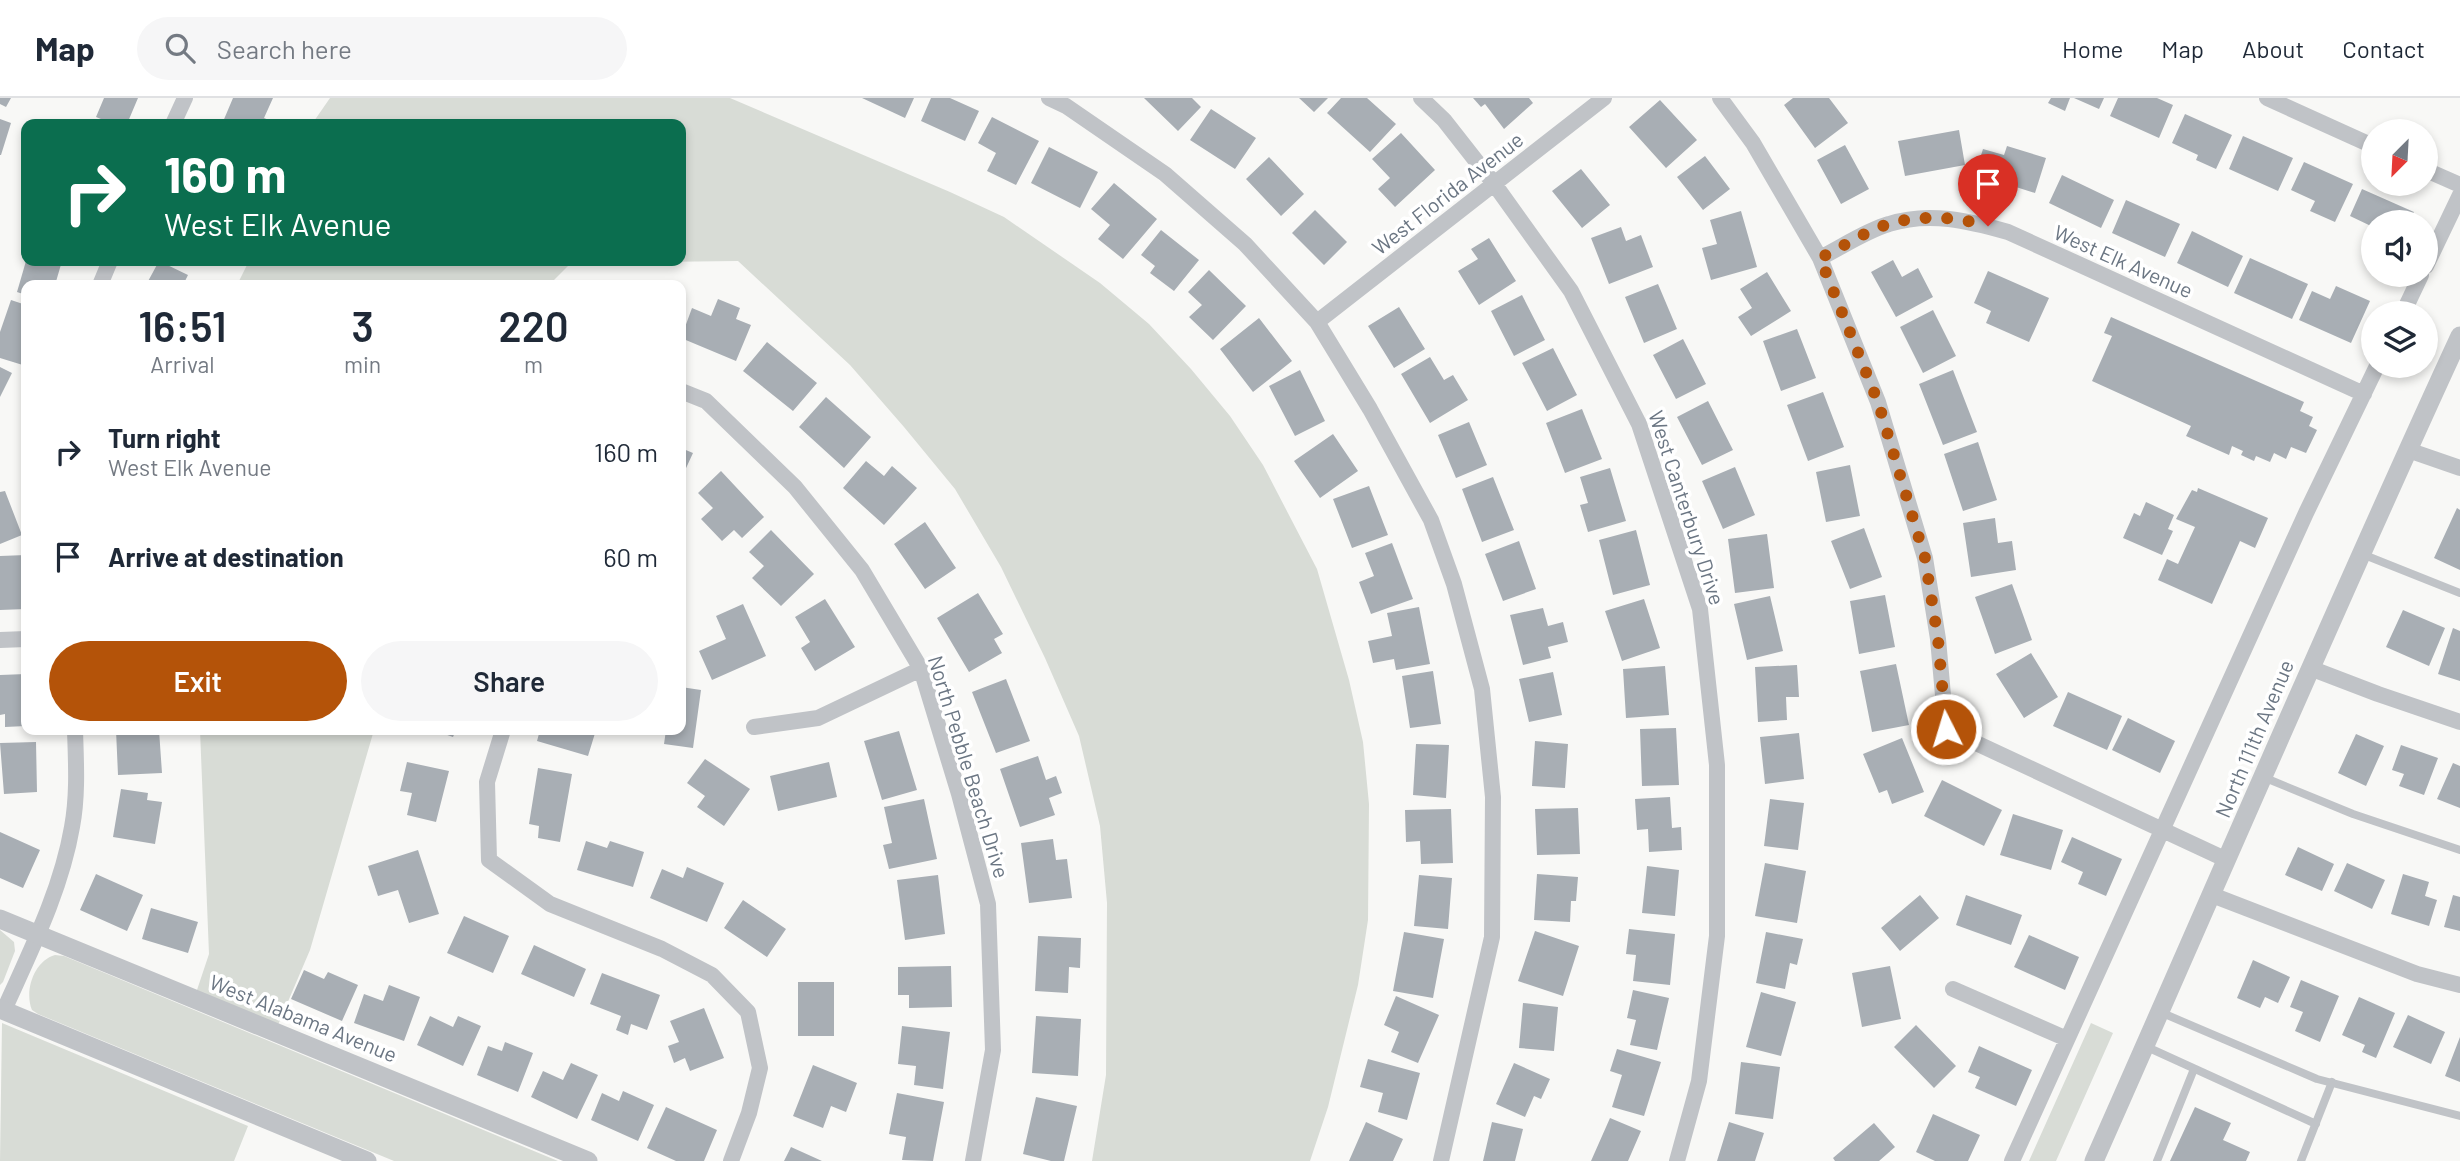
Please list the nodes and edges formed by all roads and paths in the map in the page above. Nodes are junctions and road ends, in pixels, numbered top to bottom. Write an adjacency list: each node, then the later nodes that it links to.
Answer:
1 (185, 98): 7 (street)
2 (1049, 98): 15 (street)
3 (1421, 98): 10 (street, West Canterbury Drive)
4 (1604, 98): 10 (street, West Florida Avenue)
5 (1720, 98): 14 (street)
6 (2267, 98): 8 (street)
7 (175, 119)
8 (2361, 141)
9 (2438, 175): 11 (street)
10 (1495, 185): 15 (street, West Florida Avenue); 54 (street, West Canterbury Drive)
11 (2460, 185)
12 (2460, 195): 13 (street)
13 (2438, 241)
14 (1820, 258): 19 (street, West Elk Avenue); 33 (street)
15 (1317, 322): 53 (street)
16 (2460, 337): 20 (street, North 111th Avenue)
17 (2372, 378): 19 (street)
18 (686, 393): 27 (street, North Pebble Beach Drive)
19 (2364, 394): 33 (street)
20 (2408, 450): 21 (street); 22 (street, North 111th Avenue)
21 (2460, 468)
22 (2361, 553): 23 (lane); 26 (street, North 111th Avenue)
23 (2460, 593)
24 (21, 639): 25 (street)
25 (0, 640)
26 (2310, 668): 28 (street); 32 (street, North 111th Avenue)
27 (921, 669): 29 (street); 52 (street, North Pebble Beach Drive)
28 (2460, 722)
29 (754, 727)
30 (75, 735): 38 (street)
31 (501, 735): 51 (street)
32 (2263, 777): 34 (lane); 35 (street, North 111th Avenue)
33 (2161, 829): 35 (street); 43 (street)
34 (2460, 850)
35 (2227, 860): 36 (street, North 111th Avenue)
36 (2212, 894): 39 (street); 42 (street, North 111th Avenue)
37 (0, 919): 38 (street, West Alabama Avenue)
38 (37, 934): 41 (street); 50 (street, West Alabama Avenue)
39 (2460, 985)
40 (1952, 989): 43 (street)
41 (2, 1009): 49 (street)
42 (2160, 1012): 44 (street, North 111th Avenue); 46 (lane)
43 (2067, 1040): 55 (street)
44 (2145, 1046): 45 (lane); 56 (street, North 111th Avenue)
45 (2194, 1069): 48 (lane); 57 (lane)
46 (2332, 1082): 47 (lane); 48 (lane)
47 (2460, 1116)
48 (2316, 1124): 58 (lane)
49 (367, 1161)
50 (588, 1161)
51 (731, 1161)
52 (973, 1161)
53 (1441, 1161)
54 (1677, 1161)
55 (2012, 1161)
56 (2094, 1161)
57 (2157, 1161)
58 (2301, 1161)

